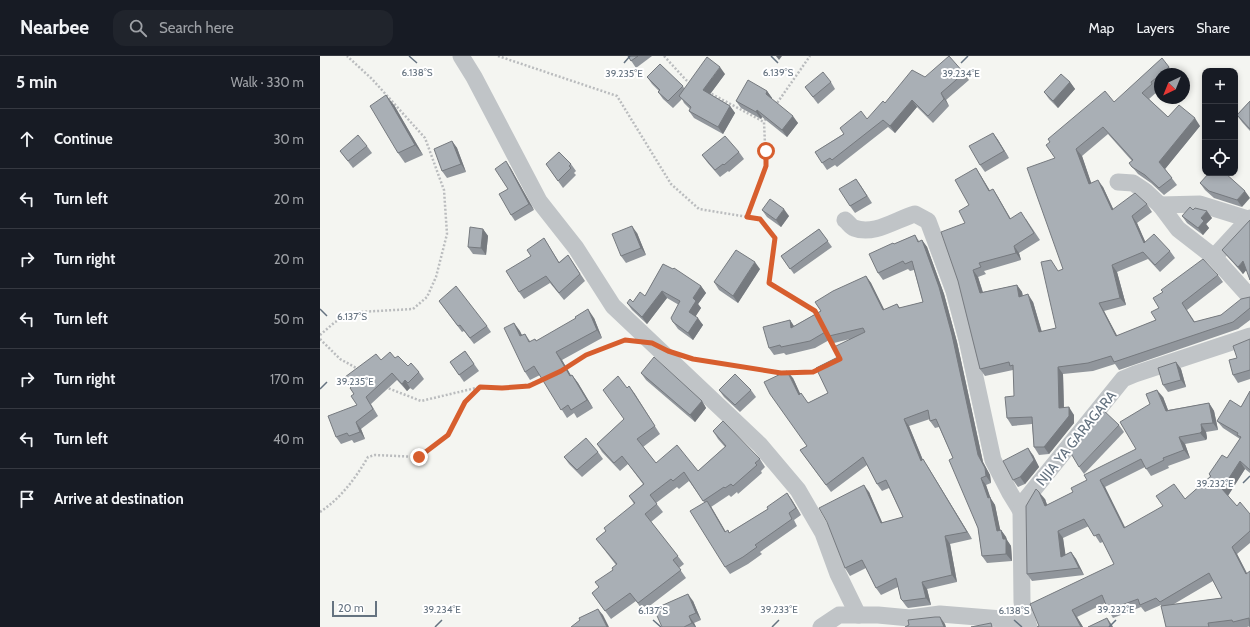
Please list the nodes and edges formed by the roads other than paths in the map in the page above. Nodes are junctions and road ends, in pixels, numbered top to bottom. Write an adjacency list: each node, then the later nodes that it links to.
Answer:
1 (461, 56): 10 (street)
2 (1118, 182): 3 (street)
3 (1160, 206): 4 (street); 6 (street)
4 (1249, 219): 6 (street)
5 (845, 220): 9 (street)
6 (1214, 257): 7 (street)
7 (1250, 297)
8 (1250, 336): 9 (street, NJIA YA GARAGARA)
9 (1021, 511): 11 (street, NJIA YA GARAGARA)
10 (858, 615): 11 (street); 12 (street)
11 (1028, 624)
12 (821, 627)

